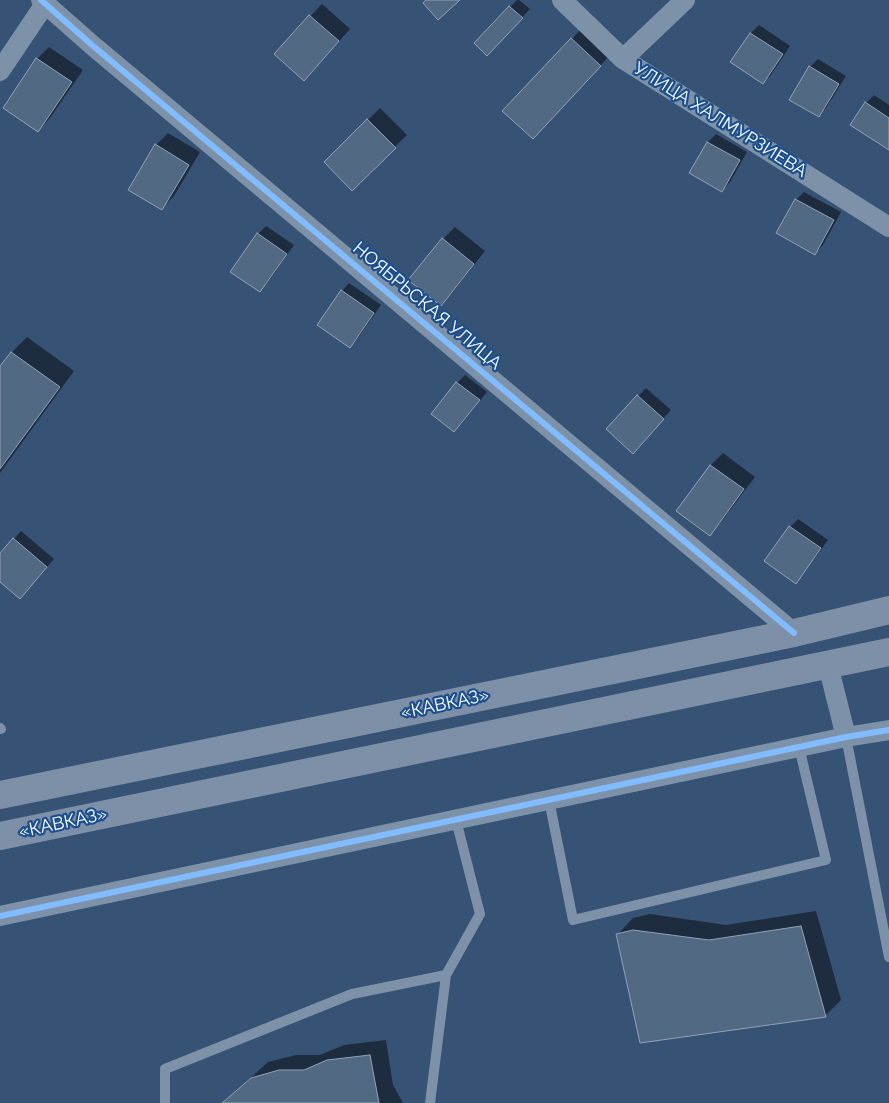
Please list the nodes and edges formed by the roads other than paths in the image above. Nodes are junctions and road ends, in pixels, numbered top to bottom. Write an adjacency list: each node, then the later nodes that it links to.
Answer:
1 (562, 0): 4 (street, УЛИЦА ХАЛМУРЗИЕВА)
2 (685, 0): 4 (street)
3 (43, 2): 5 (street); 8 (street, НОЯБРЬСКАЯ УЛИЦА)
4 (623, 59): 6 (street, УЛИЦА ХАЛМУРЗИЕВА)
5 (0, 71)
6 (889, 227)
7 (889, 610): 8 (highway, «КАВКАЗ»)
8 (794, 633): 14 (highway, «КАВКАЗ»)
9 (889, 652): 10 (highway, «КАВКАЗ»)
10 (828, 665): 12 (street); 17 (highway, «КАВКАЗ»)
11 (889, 730): 12 (street)
12 (846, 738): 13 (street); 19 (lane)
13 (799, 747): 15 (street); 15 (lane)
14 (0, 795)
15 (549, 800): 16 (street)
16 (456, 820): 18 (street); 20 (lane)
17 (0, 836)
18 (0, 916)
19 (889, 956)
20 (446, 975): 21 (lane); 22 (lane)
21 (165, 1103)
22 (430, 1103)

